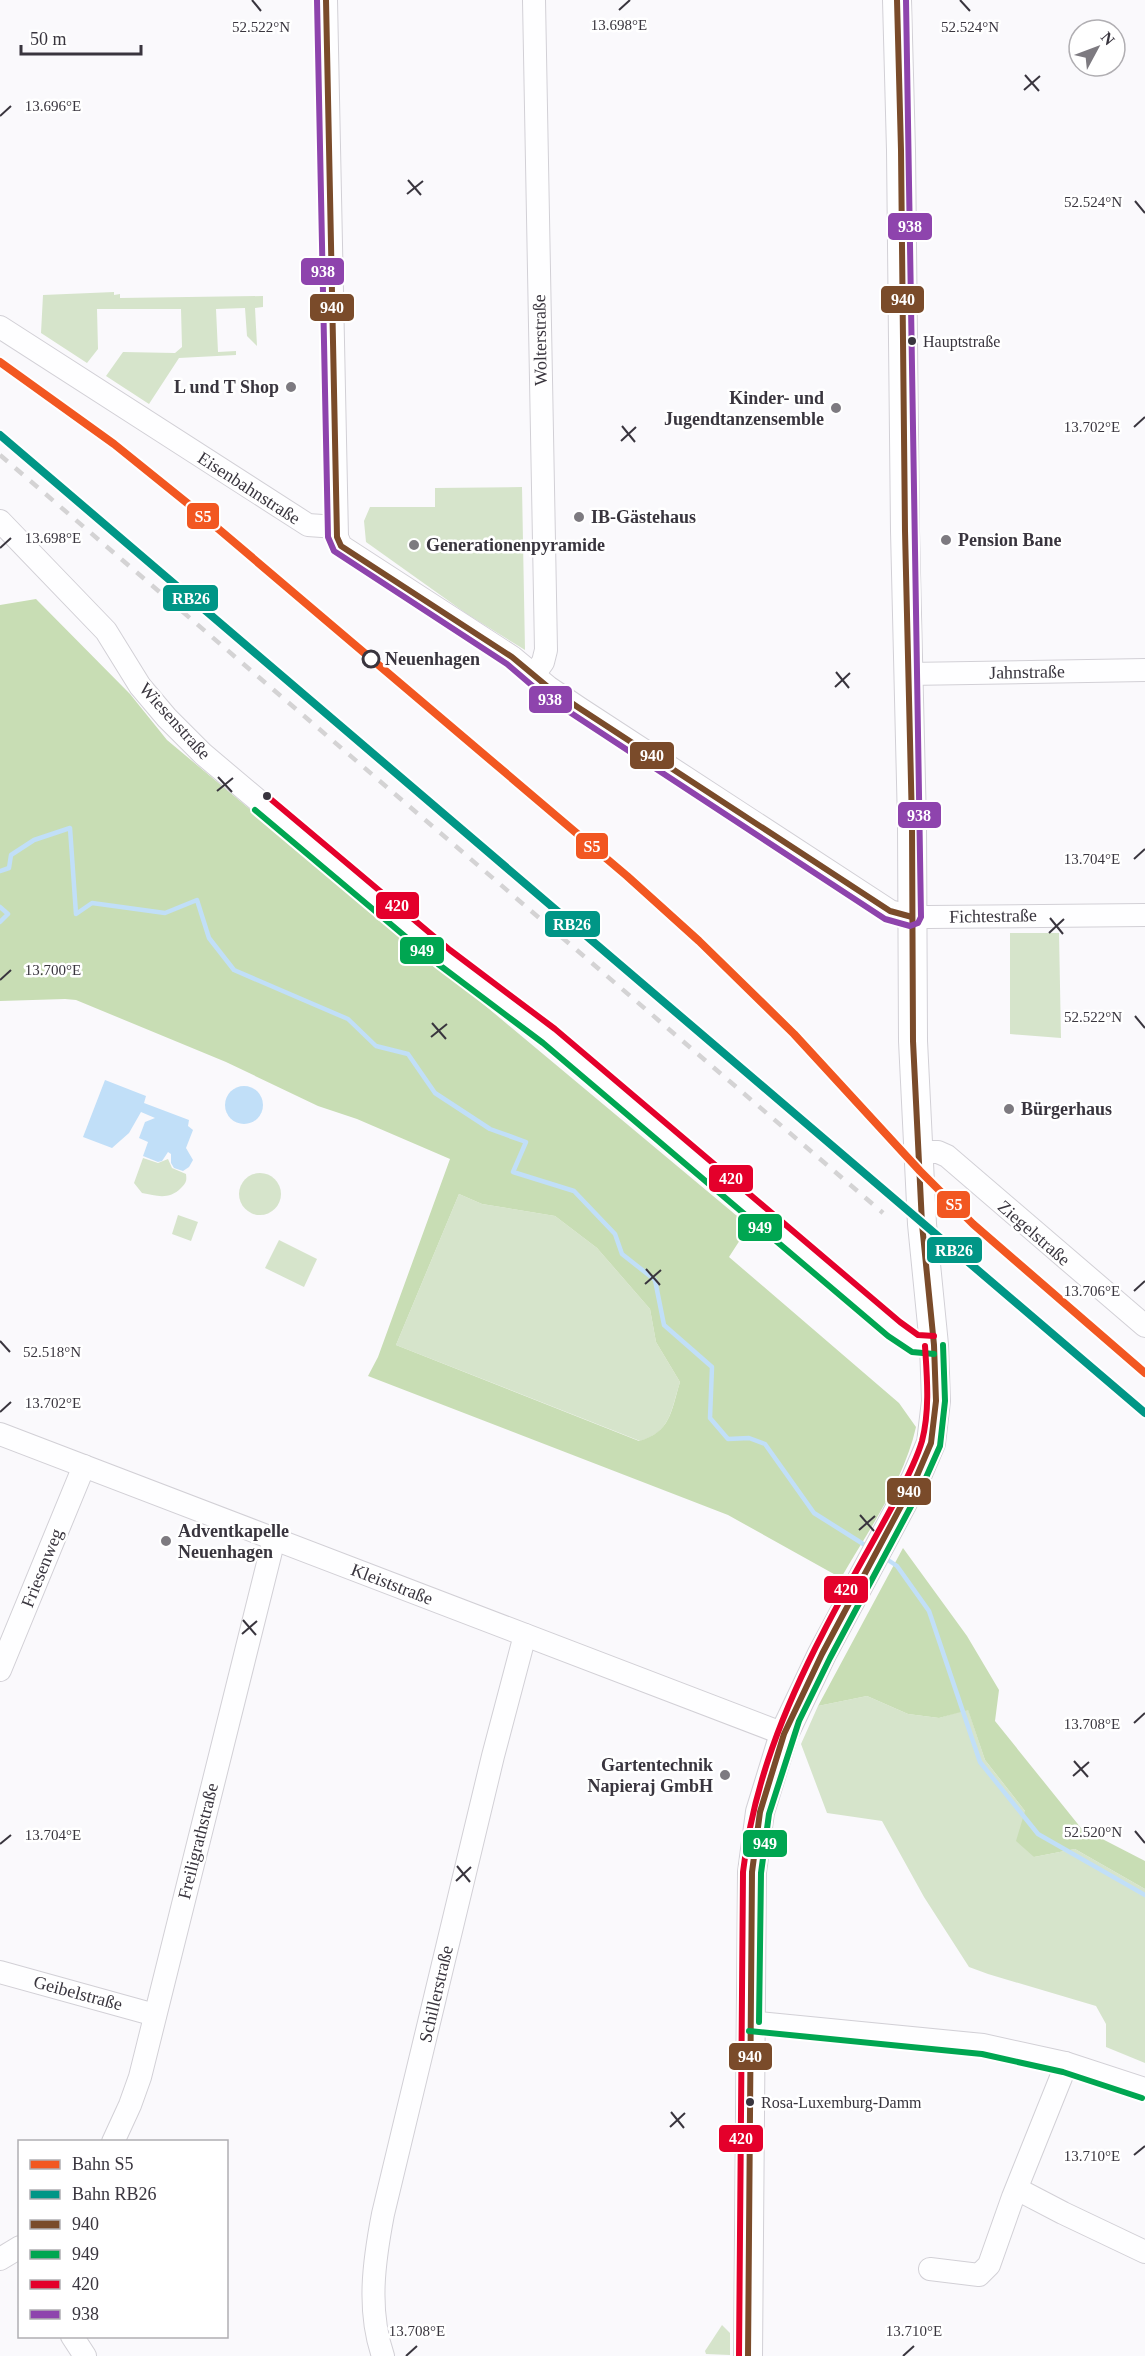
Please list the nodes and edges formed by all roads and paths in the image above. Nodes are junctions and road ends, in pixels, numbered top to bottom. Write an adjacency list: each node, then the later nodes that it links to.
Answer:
1 (326, 0): 6 (street)
2 (534, 0): 9 (street, Wolterstraße)
3 (897, 0): 8 (main road)
4 (0, 327): 6 (street, Eisenbahnstraße)
5 (0, 521): 14 (street, Wiesenstraße)
6 (336, 527): 9 (street)
7 (1145, 670): 8 (street, Jahnstraße)
8 (908, 674): 11 (main road)
9 (533, 676): 11 (street)
10 (1145, 915): 11 (street, Fichtestraße)
11 (912, 916): 12 (main road)
12 (919, 1152): 13 (street, Ziegelstraße); 14 (main road)
13 (1145, 1326)
14 (934, 1346): 20 (main road)
15 (0, 1434): 16 (street, Kleiststraße)
16 (84, 1466): 17 (street, Kleiststraße); 19 (street, Friesenweg)
17 (274, 1539): 18 (street, Kleiststraße); 22 (street, Freiligrathstraße)
18 (525, 1635): 20 (street, Kleiststraße); 32 (street, Schillerstraße)
19 (0, 1670)
20 (784, 1734): 23 (main road)
21 (0, 1972): 22 (street, Geibelstraße)
22 (155, 2014): 26 (street, Freiligrathstraße)
23 (750, 2022): 24 (street); 33 (main road)
24 (1065, 2063): 25 (street); 27 (street)
25 (1145, 2089)
26 (114, 2140)
27 (1017, 2189): 28 (street); 29 (street)
28 (1145, 2253)
29 (930, 2269)
30 (73, 2338): 31 (street)
31 (86, 2356)
32 (383, 2356)
33 (748, 2356)

